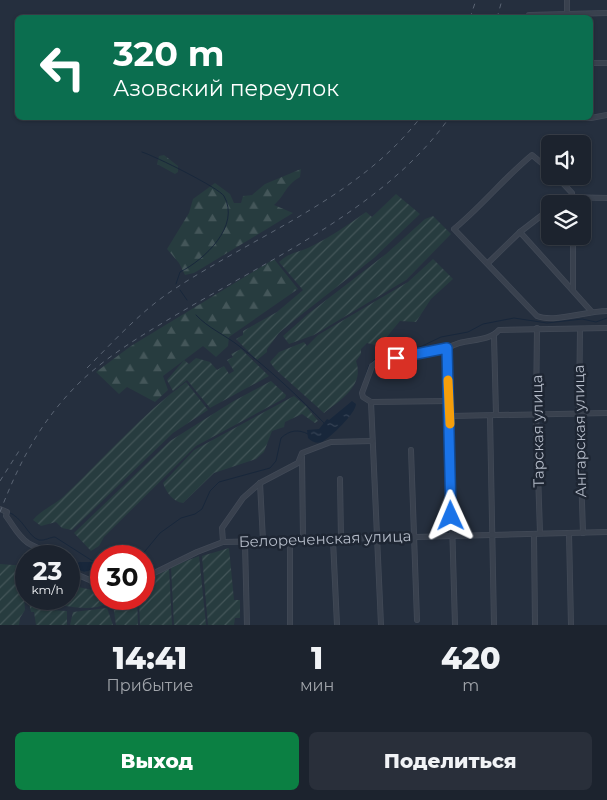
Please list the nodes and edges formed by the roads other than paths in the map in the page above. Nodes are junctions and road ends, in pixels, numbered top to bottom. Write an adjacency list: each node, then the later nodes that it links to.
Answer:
1 (567, 0): 3 (street)
2 (607, 13): 3 (street)
3 (567, 14): 4 (street)
4 (529, 15)
5 (607, 63): 6 (street)
6 (593, 64)
7 (607, 115): 8 (street)
8 (593, 118)
9 (541, 162): 17 (street)
10 (564, 185): 11 (street)
11 (572, 195)
12 (591, 198): 13 (street)
13 (607, 198)
14 (541, 216): 15 (street)
15 (520, 232): 17 (street); 18 (street)
16 (573, 245): 18 (street)
17 (488, 262): 19 (street)
18 (573, 290): 19 (street)
19 (591, 311): 20 (street)
20 (607, 311)
21 (537, 328): 23 (street); 24 (street); 29 (street, Тарская улица)
22 (607, 328): 23 (street)
23 (580, 329): 28 (street, Ангарская улица)
24 (494, 336): 25 (street); 32 (street)
25 (447, 348): 26 (street); 27 (street)
26 (449, 401): 27 (street); 31 (street)
27 (372, 402): 33 (street)
28 (579, 412): 29 (street); 30 (street); 42 (street, Ангарская улица)
29 (536, 413): 32 (street); 40 (street, Тарская улица)
30 (607, 413)
31 (450, 416): 32 (street); 45 (street)
32 (493, 416): 43 (street)
33 (372, 440): 35 (street); 49 (street)
34 (411, 450): 46 (street)
35 (302, 453): 37 (street); 47 (street)
36 (340, 478): 48 (street)
37 (260, 483): 52 (street); 53 (street)
38 (0, 509): 55 (street)
39 (607, 532): 42 (street, Белореченская улица)
40 (540, 533): 41 (street, Белореченская улица); 44 (street, Белореченская улица)
41 (570, 533): 42 (street, Белореченская улица); 65 (street)
42 (583, 533)
43 (494, 534): 44 (street, Белореченская улица); 45 (street, Белореченская улица); 63 (street)
44 (534, 534): 64 (street)
45 (452, 536): 46 (street, Белореченская улица); 62 (street)
46 (414, 537): 49 (street, Белореченская улица); 57 (street)
47 (303, 539): 50 (street, Белореченская улица); 51 (street, Белореченская улица)
48 (341, 539): 49 (street, Белореченская улица); 51 (street, Белореченская улица)
49 (378, 539): 61 (street)
50 (290, 540): 52 (street, Белореченская улица); 59 (street)
51 (333, 540): 60 (street)
52 (262, 541): 54 (street, Белореченская улица)
53 (223, 542): 54 (street, Белореченская улица); 56 (street)
54 (245, 542): 58 (street)
55 (30, 545)
56 (155, 573)
57 (417, 620)
58 (247, 625)
59 (290, 625)
60 (337, 625)
61 (381, 625)
62 (455, 625)
63 (494, 625)
64 (535, 625)
65 (571, 625)

